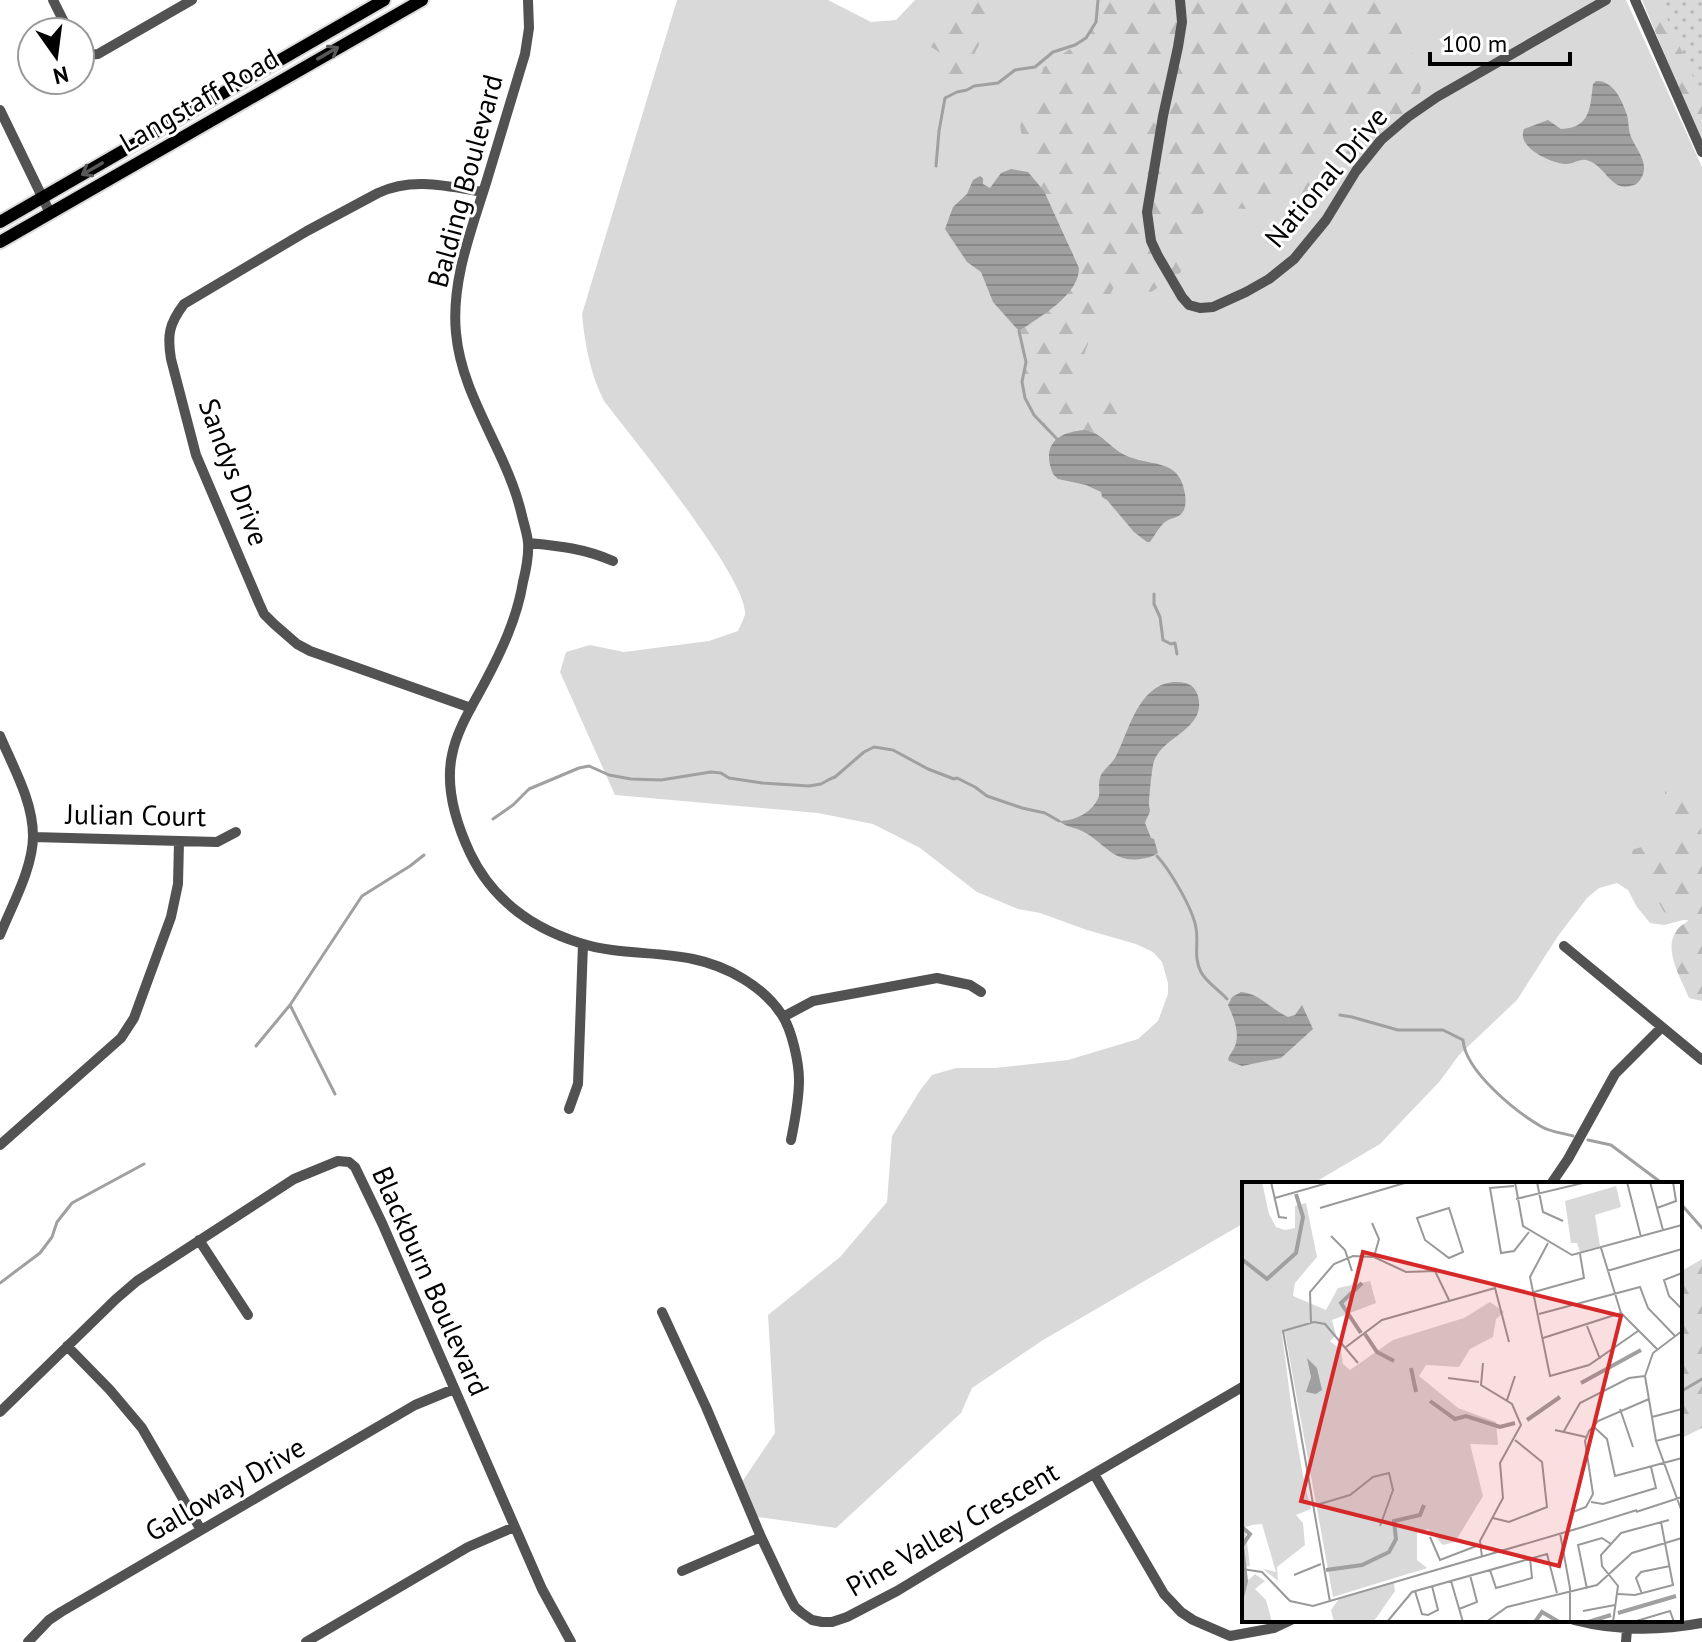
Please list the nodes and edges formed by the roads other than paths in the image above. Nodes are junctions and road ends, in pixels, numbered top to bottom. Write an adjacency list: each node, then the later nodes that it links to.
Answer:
1 (192, 0): 8 (street)
2 (384, 0): 12 (main road, Langstaff Road, one-way to 12)
3 (422, 0): 13 (main road, Langstaff Road, one-way to 3)
4 (528, 0): 11 (street, Balding Boulevard)
5 (1180, 0): 6 (street, National Drive)
6 (1606, 0)
7 (1635, 0): 10 (street)
8 (96, 54)
9 (0, 110): 12 (street)
10 (1702, 152)
11 (483, 192): 16 (street, Balding Boulevard); 18 (street, Sandys Drive)
12 (42, 197): 13 (street); 14 (main road, Langstaff Road)
13 (50, 213): 15 (main road, Langstaff Road)
14 (0, 222)
15 (0, 242)
16 (528, 543): 17 (street); 18 (street, Balding Boulevard)
17 (613, 561)
18 (471, 708): 25 (street, Balding Boulevard)
19 (0, 736): 21 (street)
20 (236, 832): 22 (street, Julian Court)
21 (33, 837): 22 (street, Julian Court); 23 (street)
22 (179, 842): 33 (street)
23 (4, 914): 24 (street)
24 (0, 935)
25 (583, 944): 28 (street, Balding Boulevard); 31 (street)
26 (1564, 946): 29 (street)
27 (981, 992): 28 (street)
28 (783, 1017): 32 (street, Balding Boulevard)
29 (1662, 1027): 30 (street); 34 (street)
30 (1702, 1060)
31 (569, 1109)
32 (791, 1140)
33 (0, 1145)
34 (1552, 1182)
35 (199, 1240): 37 (street); 38 (street, Blackburn Boulevard); 40 (street, Blackburn Boulevard)
36 (662, 1312): 45 (street, Pine Valley Crescent)
37 (248, 1315)
38 (67, 1346): 41 (street, Blackburn Boulevard); 44 (street)
39 (1242, 1387): 42 (street, Pine Valley Crescent)
40 (454, 1389): 43 (street, Blackburn Boulevard); 44 (street, Galloway Drive)
41 (0, 1412)
42 (1094, 1474): 45 (street, Pine Valley Crescent); 51 (street)
43 (514, 1527): 53 (street); 54 (street, Blackburn Boulevard)
44 (201, 1530): 52 (street, Galloway Drive)
45 (761, 1537): 46 (street)
46 (682, 1571)
47 (1287, 1622): 51 (street)
48 (1582, 1622): 50 (street)
49 (1702, 1623): 50 (street)
50 (1627, 1629): 55 (street)
51 (1229, 1639)
52 (28, 1642)
53 (306, 1642)
54 (571, 1642)
55 (1626, 1642)

